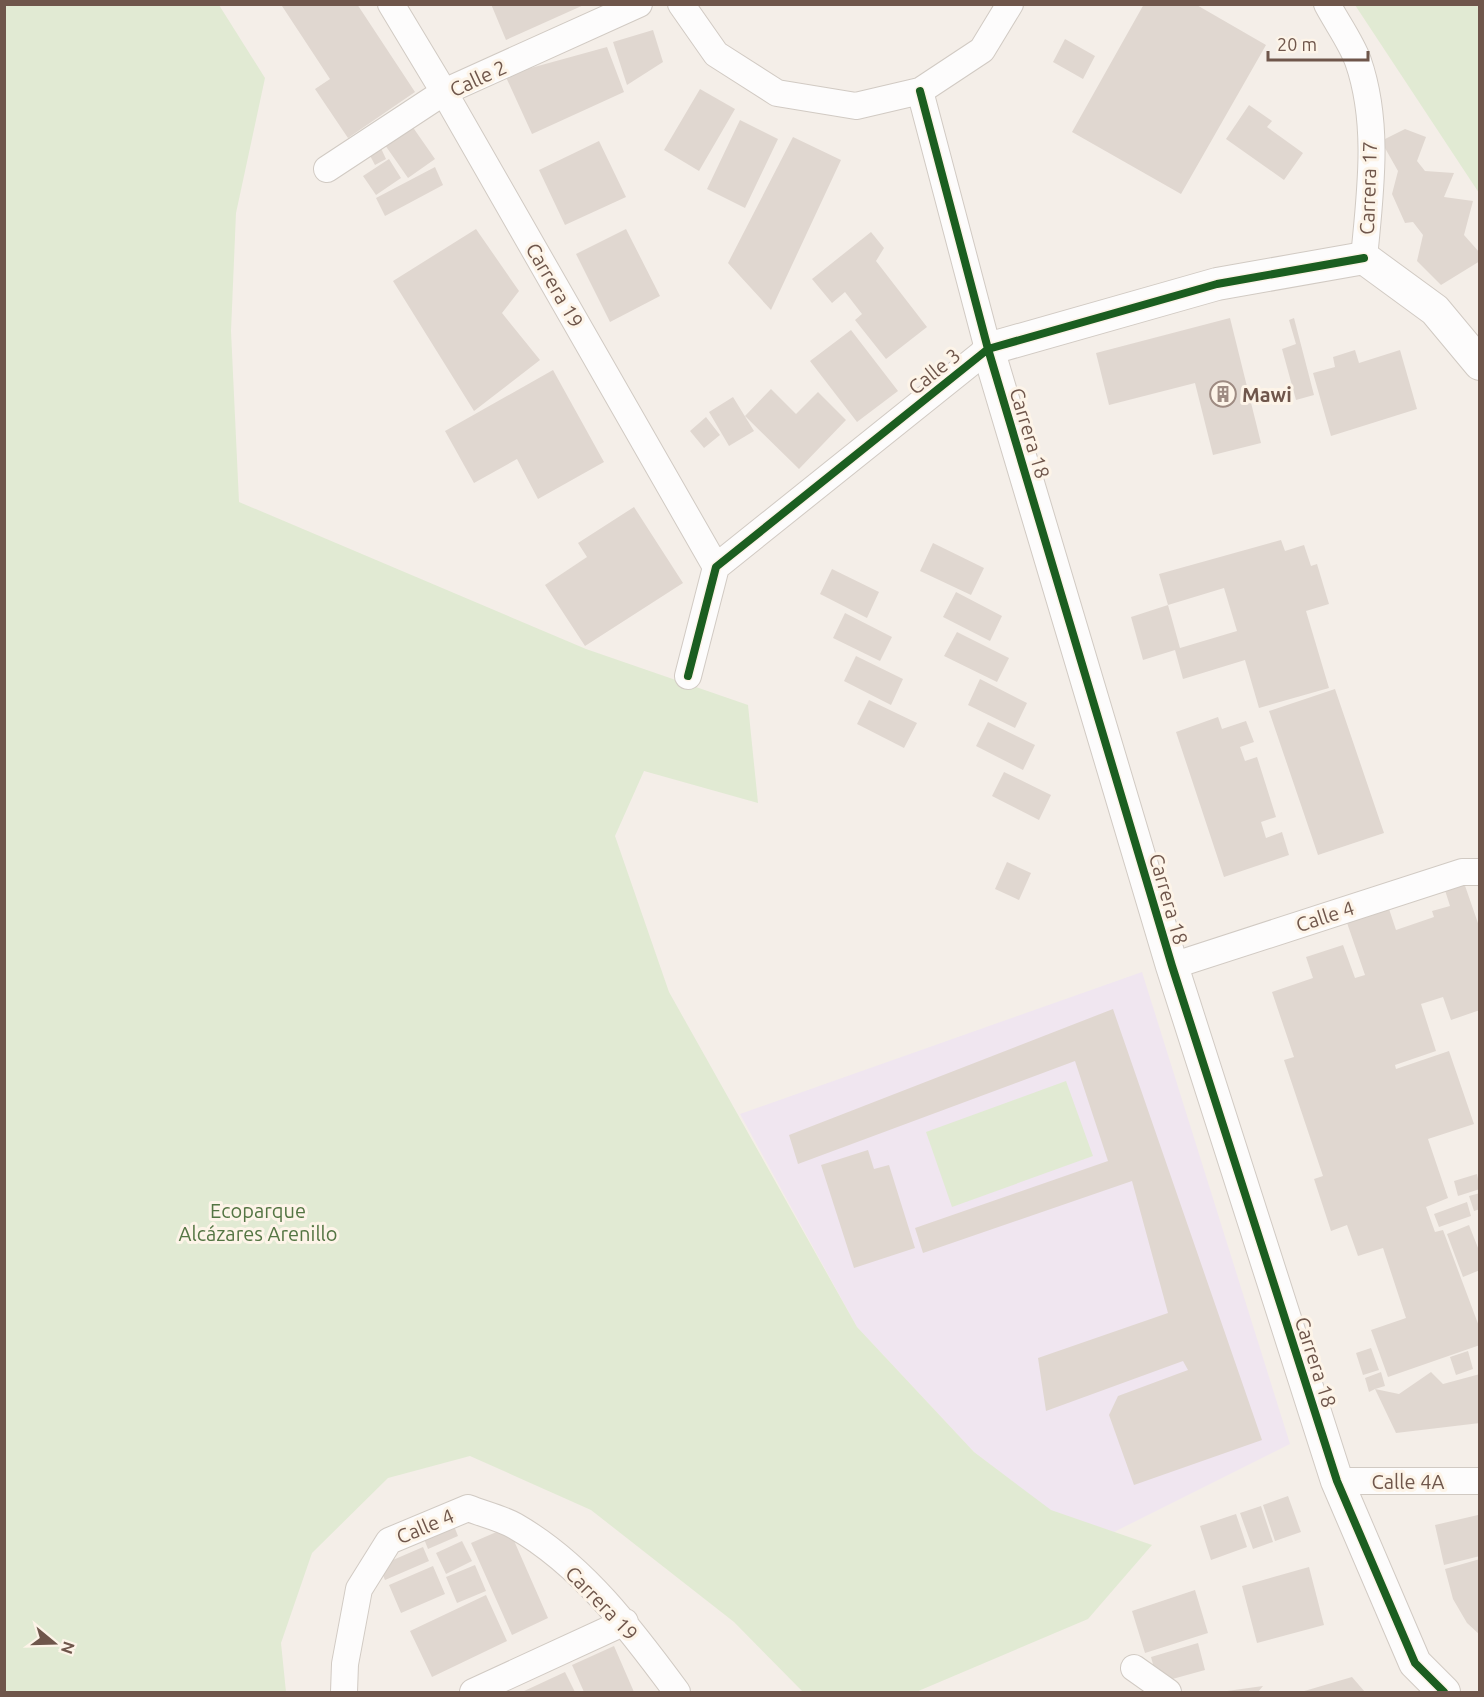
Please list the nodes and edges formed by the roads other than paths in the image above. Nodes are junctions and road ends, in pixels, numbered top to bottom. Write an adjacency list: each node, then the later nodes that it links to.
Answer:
1 (391, 4): 7 (street, Carrera 19)
2 (639, 4): 7 (street, Calle 2)
3 (681, 4): 6 (street)
4 (1010, 4): 6 (street)
5 (1328, 4): 9 (street, Carrera 17)
6 (920, 91): 10 (street, Carrera 18)
7 (444, 92): 8 (street, Calle 2); 12 (street, Carrera 19)
8 (327, 169)
9 (1364, 258): 10 (street, Calle 3); 11 (street, Carrera 17)
10 (988, 349): 12 (street, Calle 3); 15 (street, Carrera 18)
11 (1479, 364)
12 (716, 567): 13 (street)
13 (688, 676)
14 (1479, 872): 15 (street, Calle 4)
15 (1172, 966): 16 (street, Carrera 18)
16 (1337, 1481): 17 (street, Calle 4A); 25 (street, Carrera 18)
17 (1479, 1481)
18 (514, 1526): 19 (street, Carrera 19); 21 (street, Calle 4)
19 (625, 1622): 22 (street); 23 (street, Carrera 19)
20 (1134, 1668): 24 (street)
21 (344, 1692)
22 (473, 1692)
23 (677, 1692)
24 (1168, 1692)
25 (1444, 1692)

